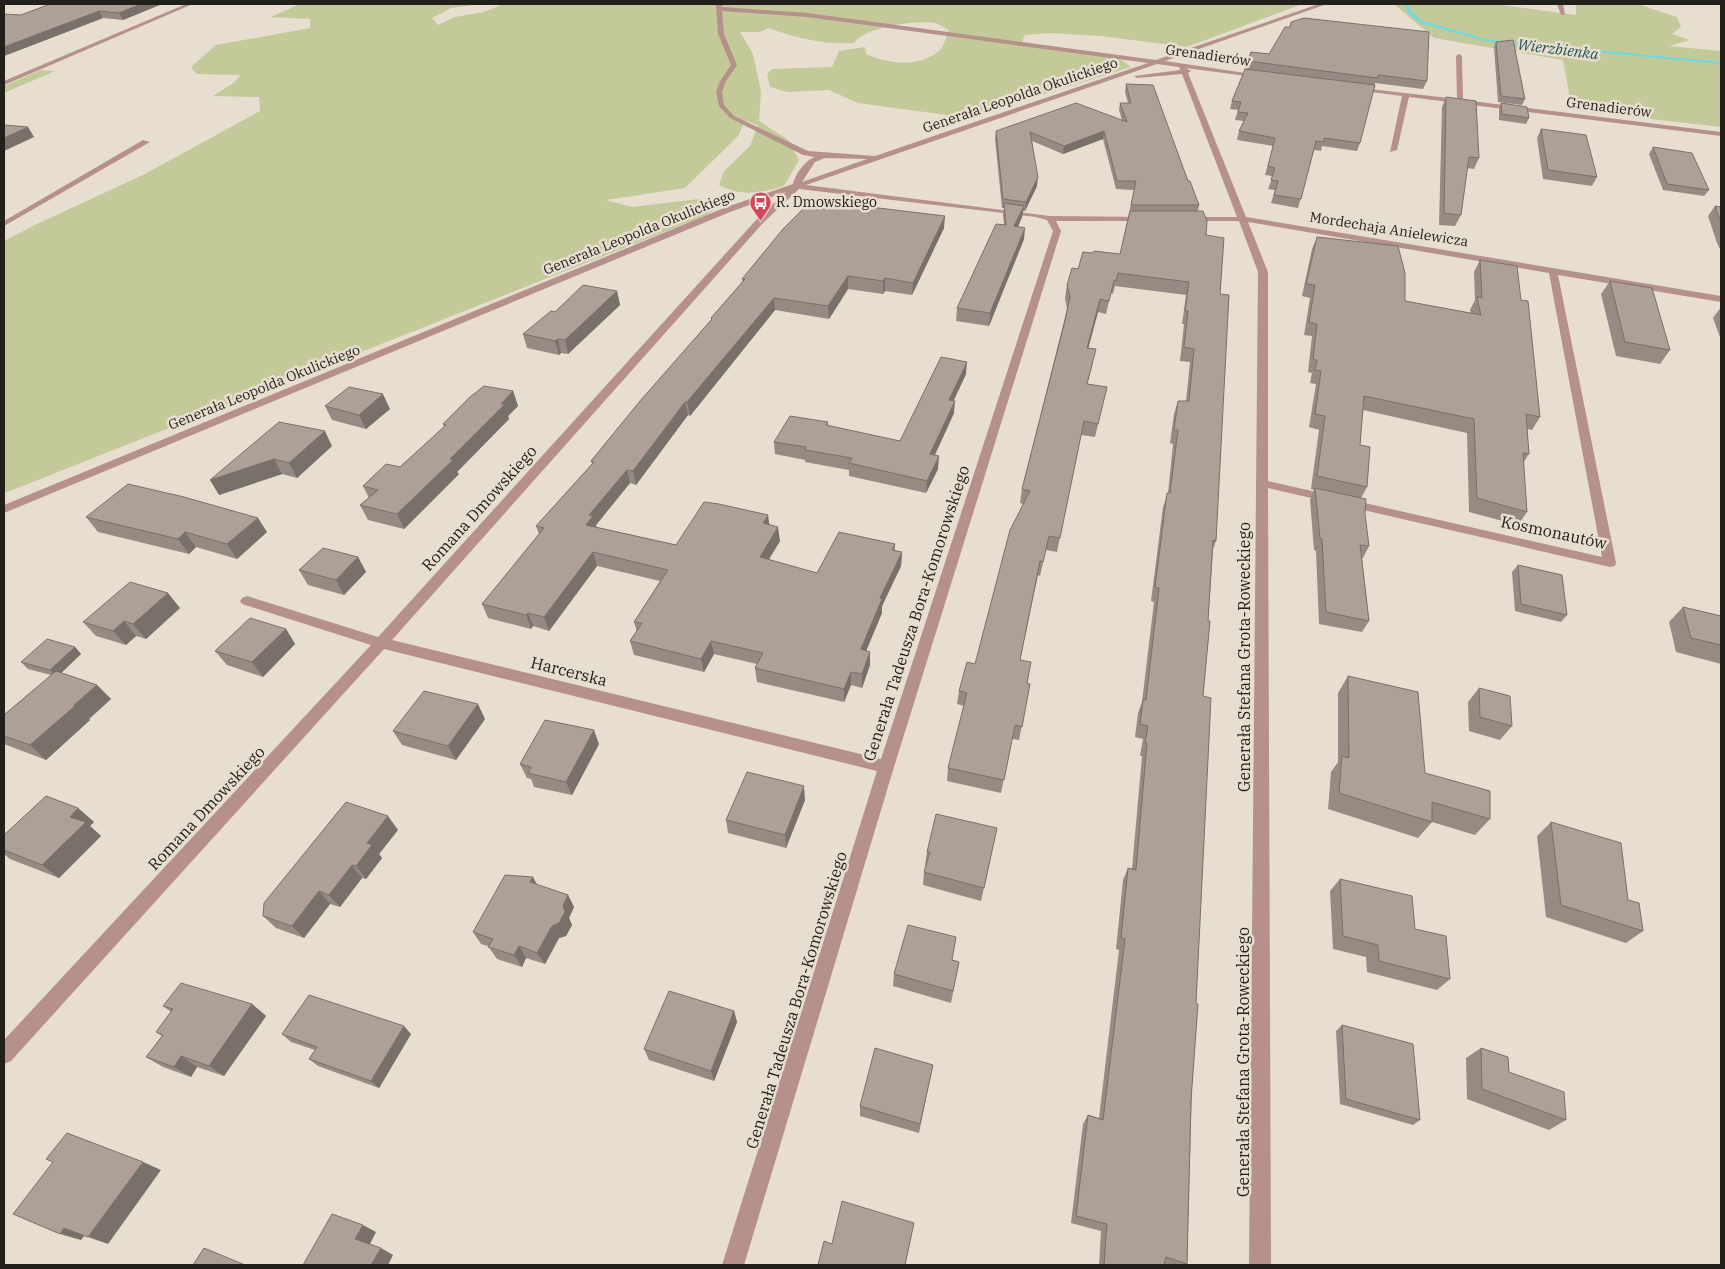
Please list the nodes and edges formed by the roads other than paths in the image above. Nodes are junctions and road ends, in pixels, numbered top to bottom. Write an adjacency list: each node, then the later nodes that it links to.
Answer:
1 (190, 4): 11 (street)
2 (1324, 4): 7 (street, Generała Leopolda Okulickiego)
3 (1560, 4): 5 (street)
4 (720, 6): 7 (street, Grenadierów); 18 (street)
5 (1563, 14)
6 (1459, 56): 14 (street)
7 (1162, 61): 8 (street, Grenadierów); 10 (street, Generała Leopolda Okulickiego)
8 (1183, 68): 9 (street, Grenadierów); 10 (street); 24 (street, Generała Stefana Grota-Roweckiego)
9 (1274, 77)
10 (1102, 82): 19 (street, Generała Leopolda Okulickiego)
11 (4, 83)
12 (1349, 87): 13 (street, Grenadierów)
13 (1406, 94): 14 (street, Grenadierów); 17 (street)
14 (1460, 101): 15 (street, Grenadierów)
15 (1721, 134)
16 (146, 142): 25 (street)
17 (1393, 150)
18 (825, 156): 19 (street); 20 (street, Romana Dmowskiego)
19 (880, 157): 20 (street, Generała Leopolda Okulickiego)
20 (798, 186): 21 (street); 29 (street, Generała Leopolda Okulickiego); 31 (street, Romana Dmowskiego)
21 (1050, 218): 22 (street); 32 (street, Generała Tadeusza Bora-Komorowskiego)
22 (1156, 219)
23 (1175, 219): 24 (street, Mordechaja Anielewicza)
24 (1242, 219): 26 (street, Mordechaja Anielewicza); 28 (street, Generała Stefana Grota-Roweckiego)
25 (4, 224)
26 (1553, 270): 27 (street, Mordechaja Anielewicza); 28 (street, Kosmonautów)
27 (1721, 299)
28 (1262, 483): 35 (street, Generała Stefana Grota-Roweckiego)
29 (4, 509)
30 (247, 601): 31 (street, Harcerska)
31 (381, 643): 32 (street, Harcerska); 33 (street, Romana Dmowskiego)
32 (886, 767): 34 (street, Generała Tadeusza Bora-Komorowskiego)
33 (4, 1054)
34 (733, 1265)
35 (1260, 1265)

